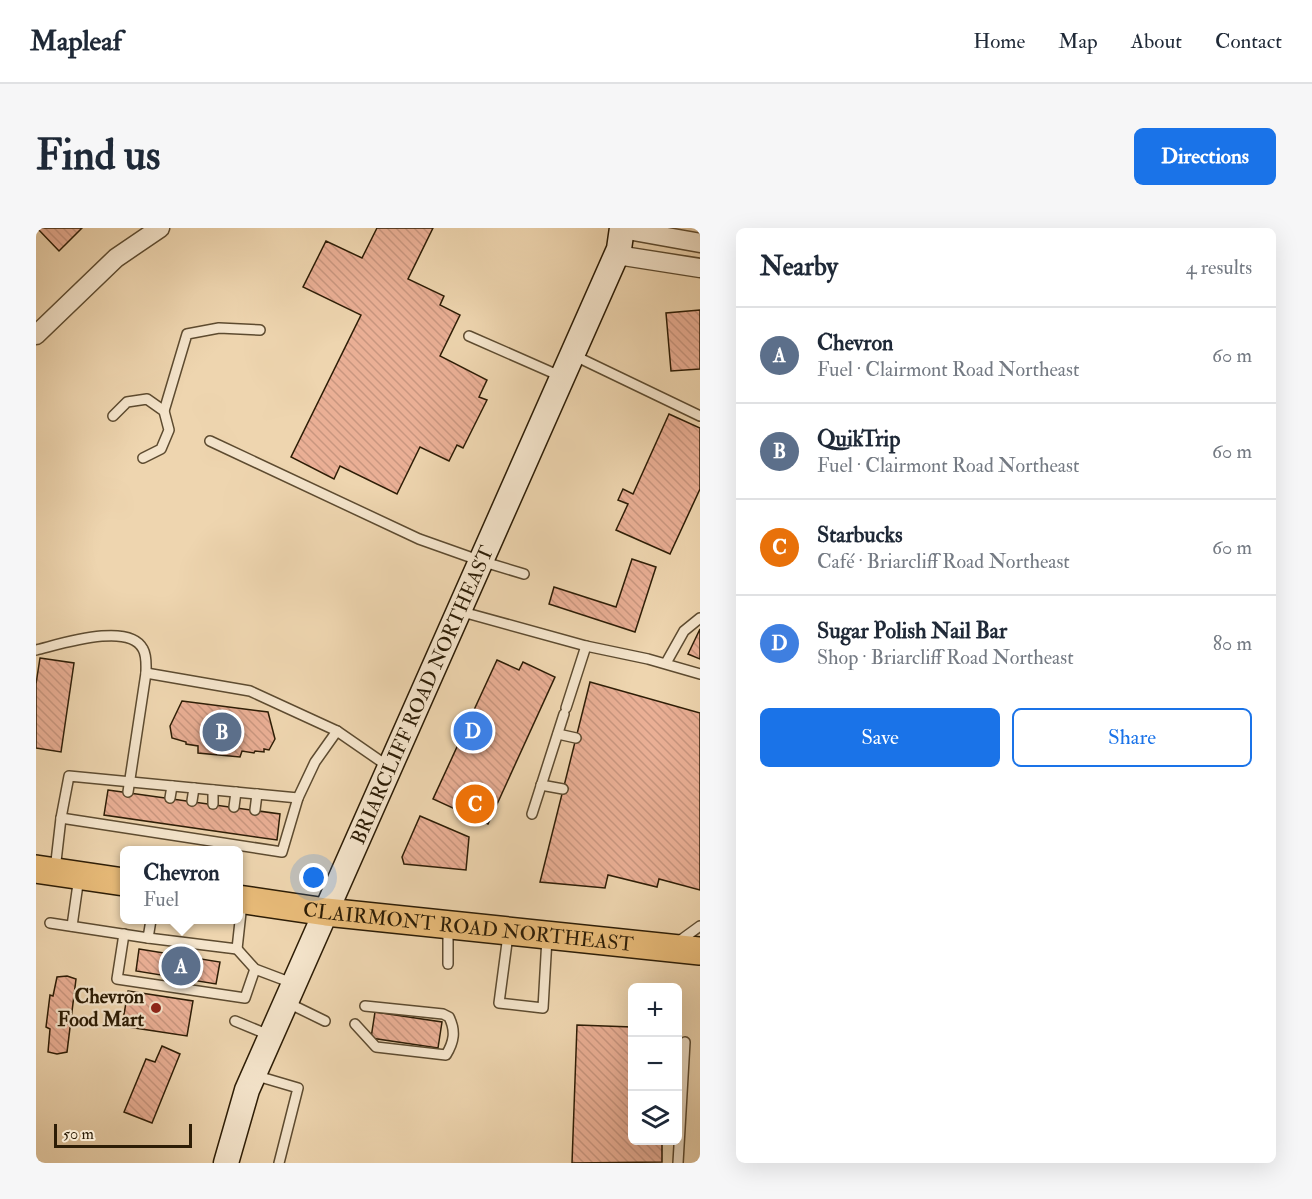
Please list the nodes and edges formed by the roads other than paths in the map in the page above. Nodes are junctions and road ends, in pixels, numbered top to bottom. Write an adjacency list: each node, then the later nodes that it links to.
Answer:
1 (160, 228): 7 (street)
2 (622, 228): 3 (street); 4 (main road, BRIARCLIFF ROAD NORTHEAST)
3 (699, 243): 5 (street)
4 (616, 255): 5 (street); 9 (main road, BRIARCLIFF ROAD NORTHEAST)
5 (696, 268)
6 (260, 330): 11 (lane)
7 (36, 335)
8 (469, 336): 10 (lane)
9 (573, 355): 10 (main road, BRIARCLIFF ROAD NORTHEAST); 13 (lane)
10 (562, 377): 16 (main road, BRIARCLIFF ROAD NORTHEAST)
11 (164, 411): 12 (lane); 15 (lane)
12 (113, 416)
13 (700, 416)
14 (210, 441): 16 (lane)
15 (143, 458)
16 (481, 561): 17 (lane); 18 (main road, BRIARCLIFF ROAD NORTHEAST)
17 (524, 574)
18 (459, 611): 20 (lane); 28 (main road, BRIARCLIFF ROAD NORTHEAST)
19 (700, 618): 22 (lane)
20 (586, 646): 22 (lane); 26 (lane)
21 (36, 650): 23 (lane)
22 (666, 663): 24 (lane)
23 (146, 673): 25 (lane); 29 (lane)
24 (700, 674)
25 (337, 731): 28 (lane); 41 (lane)
26 (558, 734): 27 (lane); 31 (lane)
27 (576, 738)
28 (390, 768): 63 (main road, BRIARCLIFF ROAD NORTHEAST)
29 (129, 782): 30 (lane); 36 (lane); 47 (lane)
30 (152, 784): 32 (lane); 39 (lane)
31 (541, 785): 34 (lane); 46 (lane)
32 (172, 786): 33 (lane); 40 (lane)
33 (194, 788): 35 (lane); 42 (lane)
34 (563, 789)
35 (213, 790): 37 (lane); 43 (lane)
36 (128, 792)
37 (236, 792): 38 (lane); 44 (lane)
38 (257, 794): 41 (lane); 45 (lane)
39 (151, 796)
40 (170, 798)
41 (298, 798): 59 (lane)
42 (192, 801)
43 (213, 804)
44 (234, 807)
45 (255, 810)
46 (532, 814)
47 (61, 818): 52 (lane); 60 (lane)
48 (147, 821): 52 (lane)
49 (166, 824): 54 (lane)
50 (189, 827): 56 (lane)
51 (209, 830): 57 (lane)
52 (146, 832): 54 (lane)
53 (231, 833): 58 (lane)
54 (165, 835): 56 (lane)
55 (251, 836): 59 (lane)
56 (187, 838): 57 (lane)
57 (208, 841): 58 (lane)
58 (229, 844): 59 (lane)
59 (250, 847)
60 (57, 872): 61 (main road); 68 (lane)
61 (120, 881)
62 (243, 899): 63 (main road, CLAIRMONT ROAD NORTHEAST)
63 (326, 912): 67 (main road, CLAIRMONT ROAD NORTHEAST); 79 (main road, BRIARCLIFF ROAD NORTHEAST)
64 (50, 923): 68 (lane)
65 (150, 924): 73 (lane)
66 (238, 924): 75 (lane)
67 (448, 925): 70 (main road, CLAIRMONT ROAD NORTHEAST); 77 (lane)
68 (72, 926): 71 (lane)
69 (700, 926): 74 (lane)
70 (508, 931): 72 (main road, CLAIRMONT ROAD NORTHEAST); 72 (lane)
71 (124, 934): 73 (lane); 78 (lane)
72 (548, 935): 74 (main road, CLAIRMONT ROAD NORTHEAST)
73 (148, 938): 75 (lane)
74 (669, 948): 76 (main road, CLAIRMONT ROAD NORTHEAST)
75 (237, 949): 78 (lane)
76 (700, 951)
77 (448, 964)
78 (255, 969): 79 (lane)
79 (290, 993): 82 (lane); 84 (main road, BRIARCLIFF ROAD NORTHEAST)
80 (365, 1006): 83 (lane)
81 (235, 1021): 84 (lane)
82 (325, 1021)
83 (355, 1024)
84 (272, 1035): 86 (main road, BRIARCLIFF ROAD NORTHEAST)
85 (685, 1042): 89 (lane)
86 (254, 1075): 87 (main road, BRIARCLIFF ROAD NORTHEAST); 88 (lane)
87 (226, 1163)
88 (279, 1163)
89 (678, 1163)

